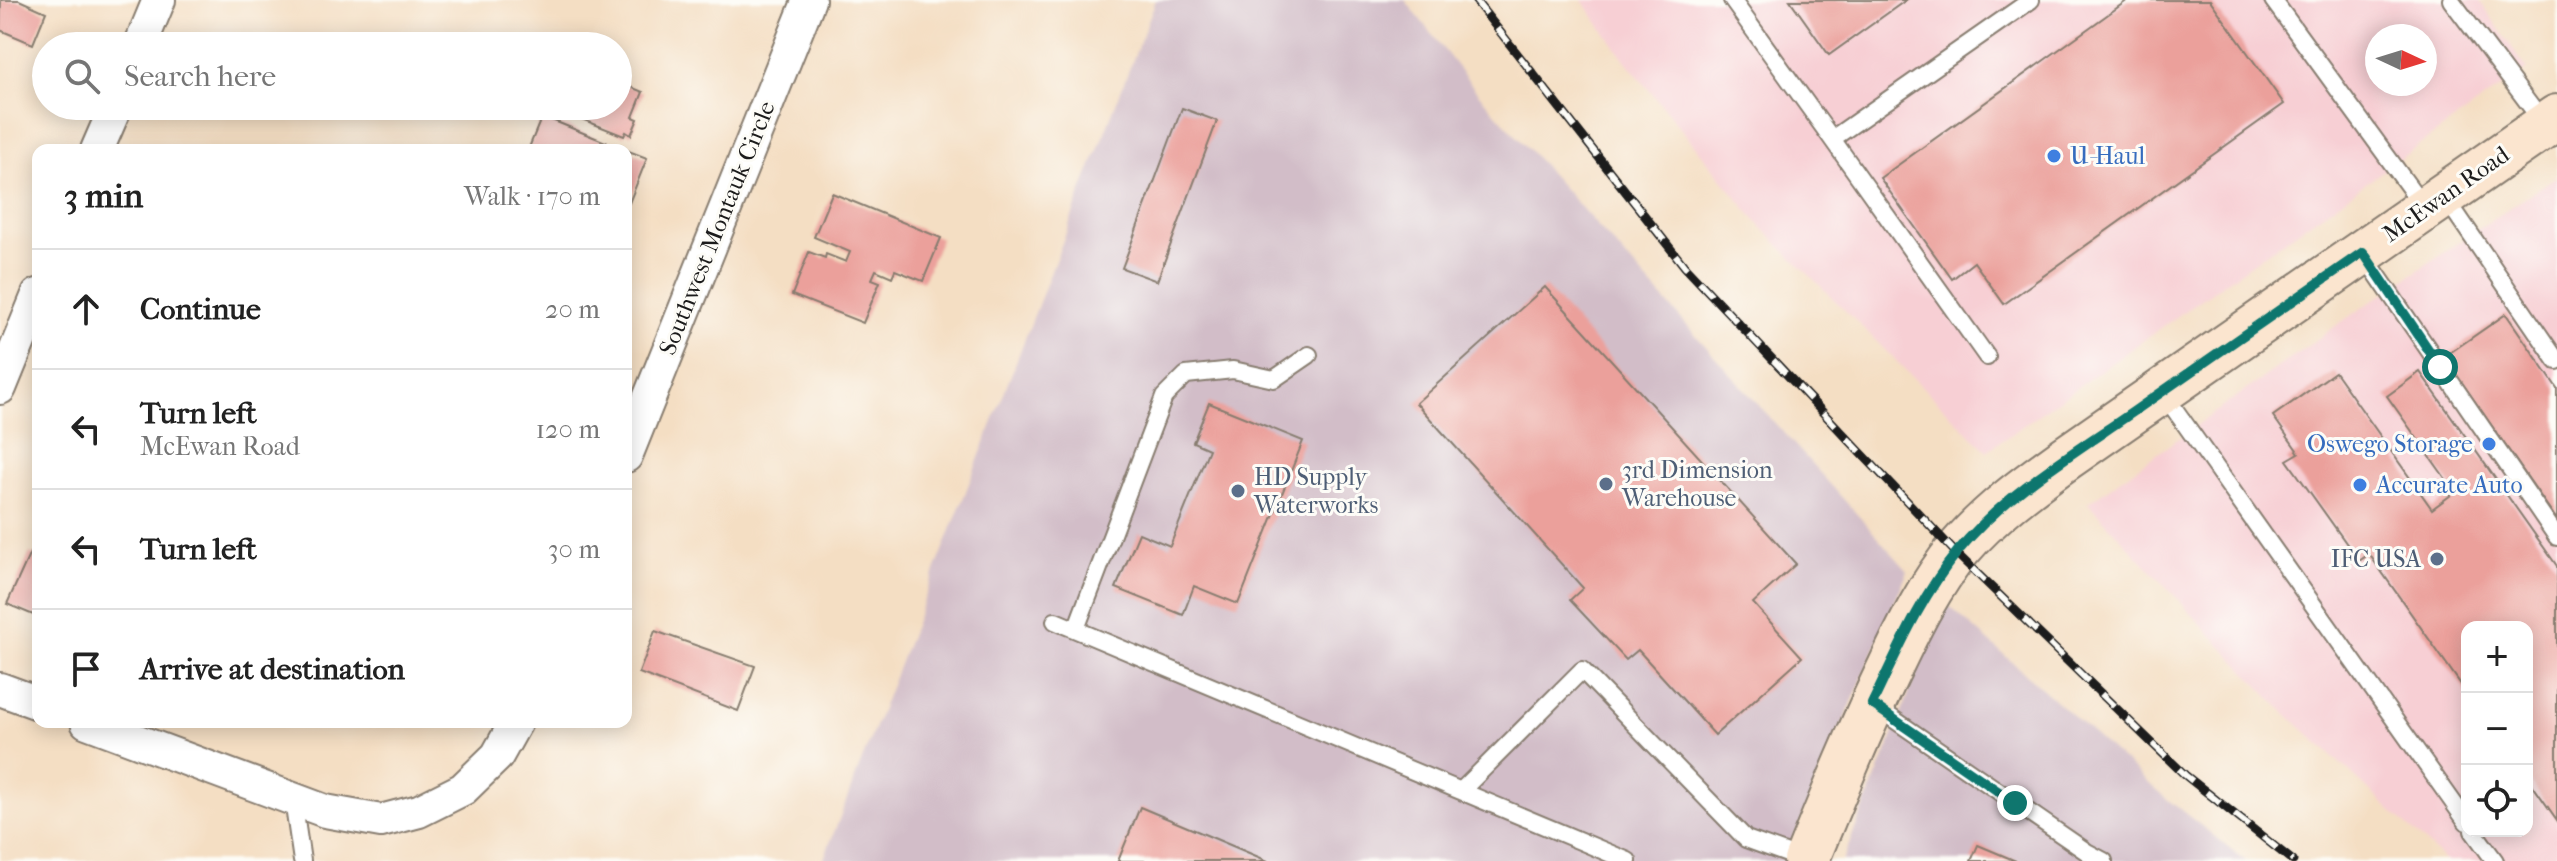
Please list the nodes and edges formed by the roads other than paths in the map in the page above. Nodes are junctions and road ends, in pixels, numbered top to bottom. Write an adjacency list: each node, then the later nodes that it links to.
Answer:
1 (159, 0): 7 (street)
2 (809, 0): 20 (street, Southwest Montauk Circle)
3 (1732, 0): 10 (lane)
4 (2031, 0): 10 (lane)
5 (2273, 0): 12 (lane)
6 (2451, 0): 9 (lane)
7 (146, 32)
8 (110, 120): 11 (street)
9 (2553, 122): 12 (street, McEwan Road)
10 (1832, 139): 16 (lane)
11 (100, 144)
12 (2435, 202): 13 (street, McEwan Road); 17 (lane)
13 (2363, 252): 19 (street, McEwan Road); 21 (lane)
14 (32, 310): 18 (street)
15 (1309, 355): 23 (lane)
16 (1987, 357)
17 (2557, 361)
18 (0, 388)
19 (2162, 392): 26 (street, McEwan Road); 31 (lane)
20 (632, 441)
21 (2557, 537)
22 (1055, 621): 23 (lane)
23 (1076, 629): 29 (lane)
24 (0, 689): 25 (street)
25 (32, 701)
26 (1872, 704): 35 (street, McEwan Road); 36 (lane)
27 (103, 728): 30 (street)
28 (513, 728): 30 (street)
29 (1461, 791): 34 (lane); 35 (lane)
30 (293, 800): 33 (lane)
31 (2461, 814)
32 (2477, 837): 37 (lane)
33 (302, 861)
34 (1628, 861)
35 (1806, 861)
36 (2104, 861)
37 (2495, 861)

